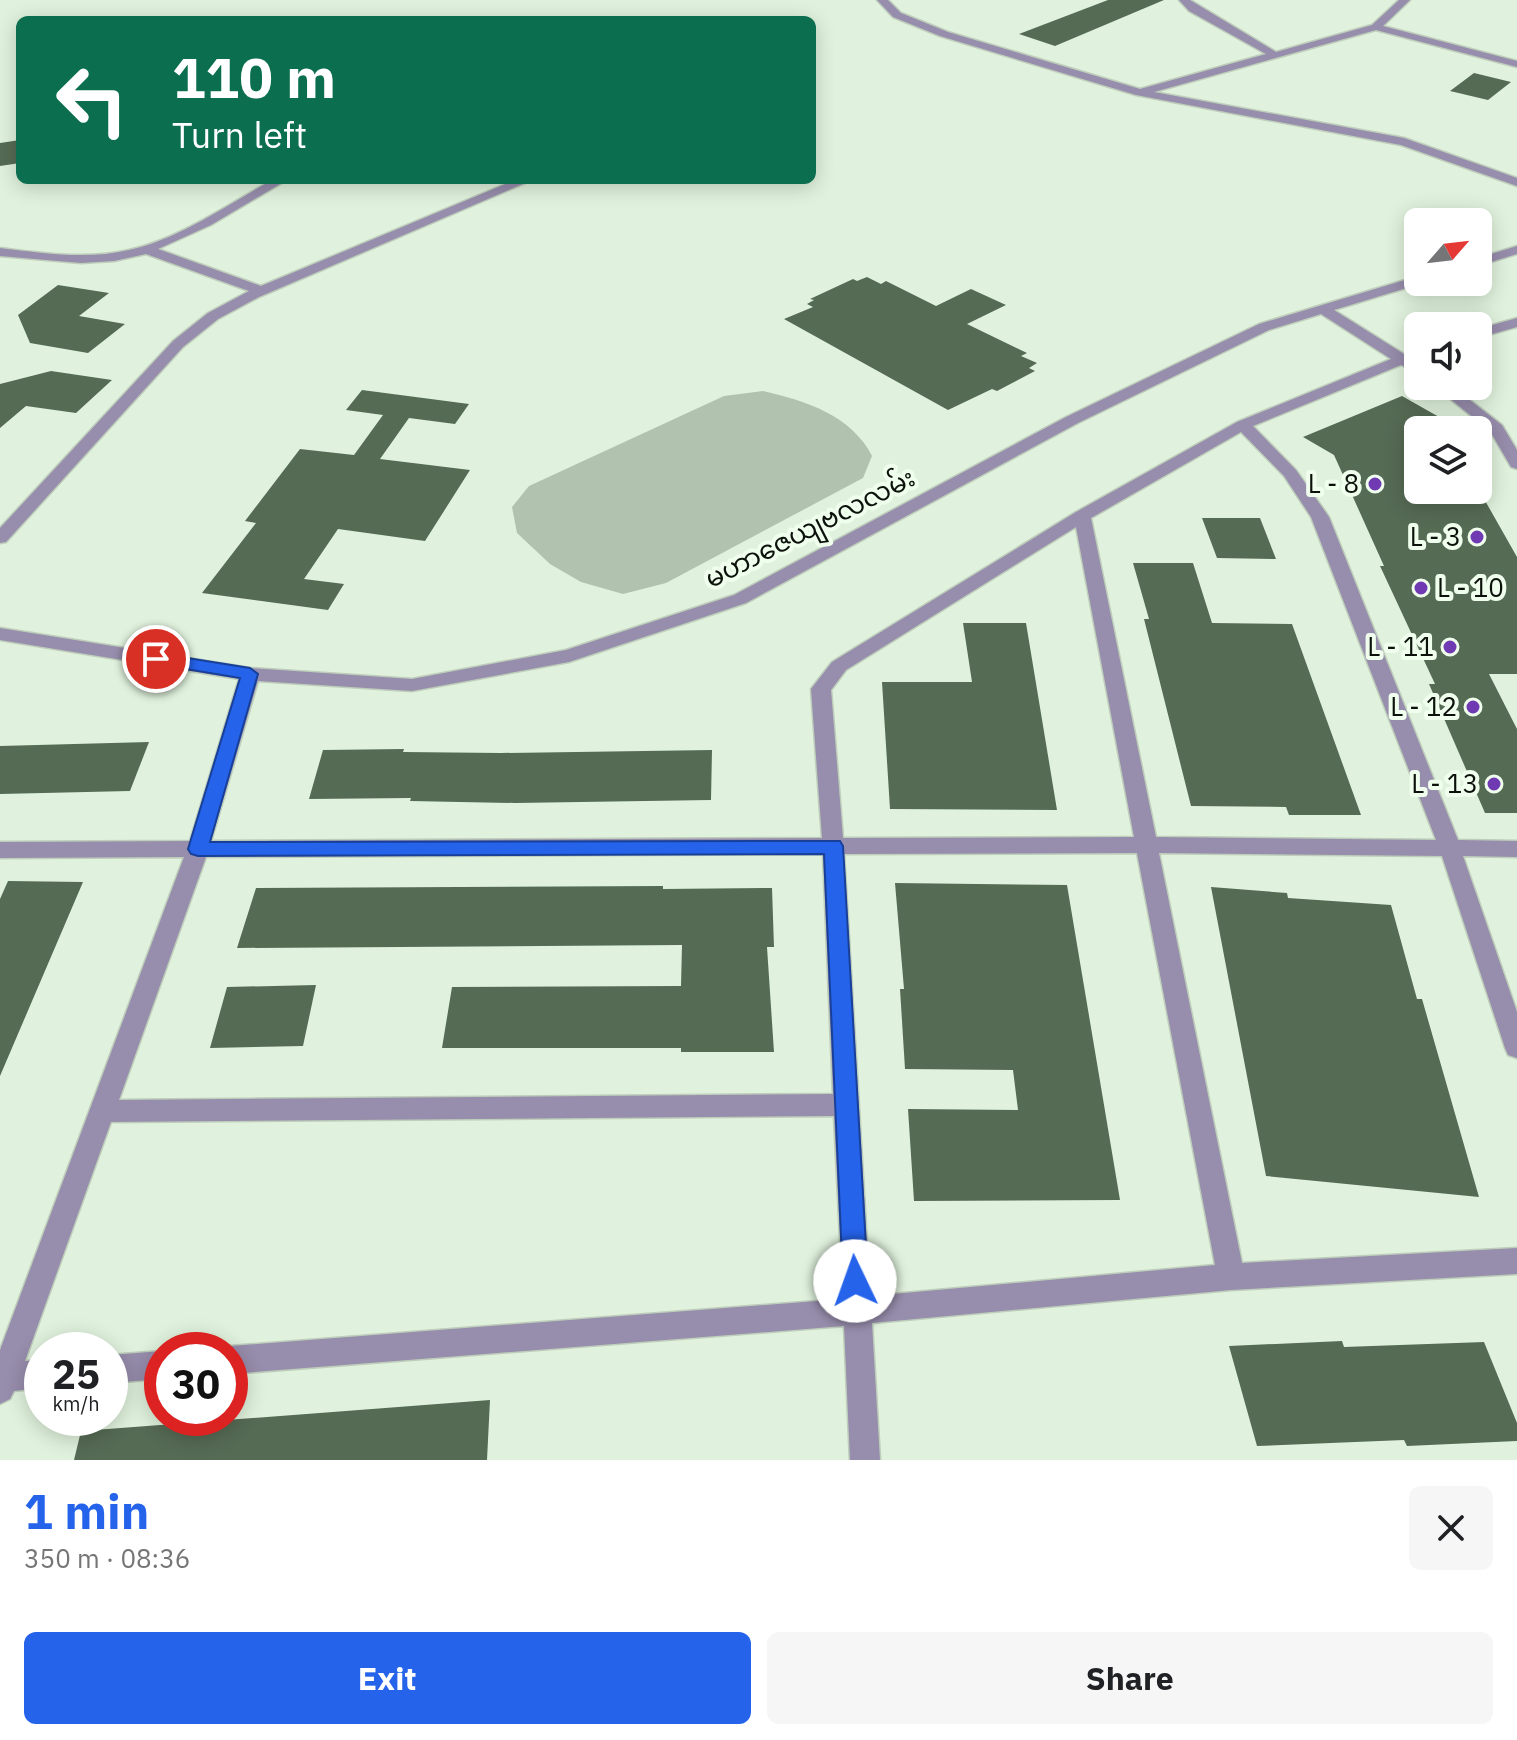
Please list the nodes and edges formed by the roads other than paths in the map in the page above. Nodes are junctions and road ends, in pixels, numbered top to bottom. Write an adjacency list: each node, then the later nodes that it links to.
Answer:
1 (882, 0): 7 (street)
2 (1184, 0): 5 (street)
3 (1405, 0): 4 (street)
4 (1376, 27): 5 (street); 6 (street)
5 (1273, 54): 7 (street)
6 (1517, 64)
7 (1140, 93): 8 (street)
8 (1517, 182)
9 (273, 184): 11 (street)
10 (516, 184): 17 (street)
11 (145, 249): 13 (street); 17 (street)
12 (1517, 250): 14 (street)
13 (7, 253): 15 (street)
14 (1492, 258)
15 (0, 269)
16 (1404, 284): 18 (street, မဟာဇေယျဗလလမ်း)
17 (262, 291): 27 (street)
18 (1322, 309): 21 (street); 29 (street, မဟာဇေယျဗလလမ်း)
19 (1517, 322): 20 (street)
20 (1492, 330)
21 (1404, 355)
22 (1404, 363): 24 (street)
23 (1460, 400): 25 (street)
24 (1243, 425): 26 (street); 32 (street)
25 (1517, 464)
26 (1082, 516): 30 (street); 31 (street)
27 (0, 538)
28 (0, 634): 29 (street, မဟာဇေယျဗလလမ်း)
29 (250, 674): 33 (street)
30 (1144, 845): 31 (street); 32 (street); 40 (street)
31 (833, 846): 33 (street); 37 (street)
32 (1449, 846): 34 (street); 36 (street)
33 (198, 849): 35 (street); 38 (street)
34 (1517, 849)
35 (0, 850)
36 (1517, 1048)
37 (847, 1105): 38 (street); 41 (street)
38 (103, 1111): 44 (street)
39 (1517, 1261): 40 (street)
40 (1231, 1277): 41 (street)
41 (857, 1311): 42 (street); 45 (street)
42 (248, 1359)
43 (24, 1378): 44 (street)
44 (2, 1383)
45 (865, 1460)

